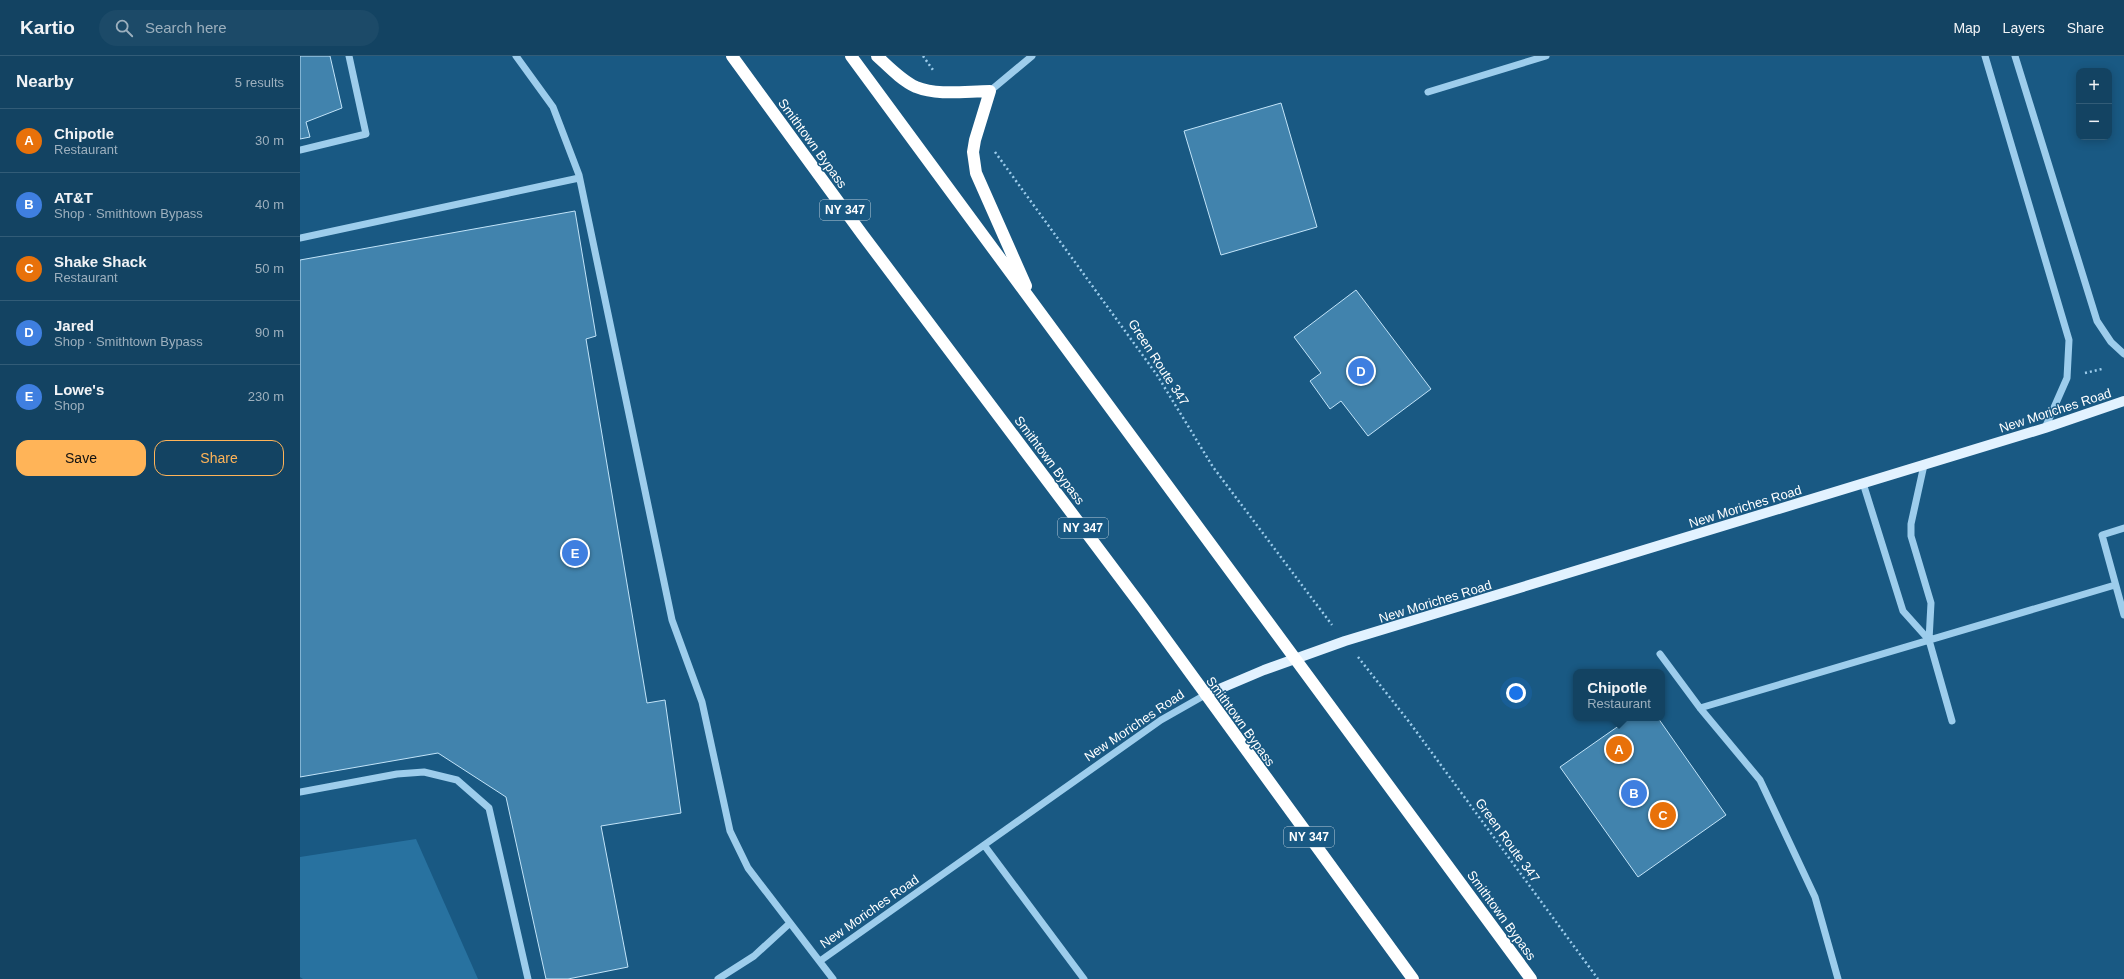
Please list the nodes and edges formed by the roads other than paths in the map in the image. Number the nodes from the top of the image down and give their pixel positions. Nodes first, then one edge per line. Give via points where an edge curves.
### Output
1 (349, 56) edge
2 (516, 56) edge
3 (732, 56) edge
4 (851, 56) edge
5 (877, 56) edge
6 (1032, 56) edge
7 (1546, 56) edge
8 (1985, 56) edge
9 (2015, 56) edge
10 (990, 91) junction
11 (1428, 92) dead end
12 (300, 150) edge
13 (579, 178) junction
14 (300, 238) edge
15 (1036, 309) junction
16 (2124, 354) edge
17 (2124, 401) edge
18 (2045, 428) junction
19 (1924, 465) junction
20 (1863, 483) junction
21 (2124, 528) edge
22 (2115, 586) junction
23 (2124, 616) edge
24 (1928, 640) junction
25 (1660, 654) dead end
26 (1295, 658) junction
27 (1205, 695) junction
28 (1700, 708) junction
29 (1952, 721) dead end
30 (300, 792) edge
31 (984, 845) junction
32 (790, 923) junction
33 (820, 961) junction
34 (528, 979) edge
35 (718, 979) edge
36 (833, 979) edge
37 (1084, 979) edge
38 (1413, 979) edge
39 (1532, 979) edge
40 (1838, 979) edge

1 - 12 lane via 366,134
2 - 13 lane via 553,107
3 - 27 highway, Smithtown Bypass / NY 347
4 - 15 highway, Smithtown Bypass
5 - 10 highway via 905,80 926,90
6 - 10 lane
7 - 11 lane
8 - 18 lane via 2069,340 2067,378
9 - 16 lane via 2097,321 2111,342
10 - 15 highway via 975,140 973,152 976,173
13 - 14 lane
13 - 32 lane via 597,252 672,620 702,702 730,831 748,868
15 - 26 highway, Smithtown Bypass
17 - 18 main road, New Moriches Road
18 - 19 main road, New Moriches Road
19 - 20 main road, New Moriches Road
19 - 24 lane via 1911,524 1911,536 1931,603
20 - 24 lane via 1903,611
20 - 26 main road, New Moriches Road
21 - 22 lane via 2102,535
22 - 23 lane
22 - 24 lane
24 - 28 lane
24 - 29 lane
25 - 28 lane
26 - 27 main road, New Moriches Road
26 - 39 highway, Smithtown Bypass
27 - 31 lane, New Moriches Road via 1161,720
27 - 38 highway, Smithtown Bypass / NY 347
28 - 40 lane via 1760,780 1815,897
30 - 34 lane via 397,774 424,772 457,780 489,808
31 - 33 lane, New Moriches Road
31 - 37 lane
32 - 33 lane
32 - 35 lane via 754,956
33 - 36 lane

